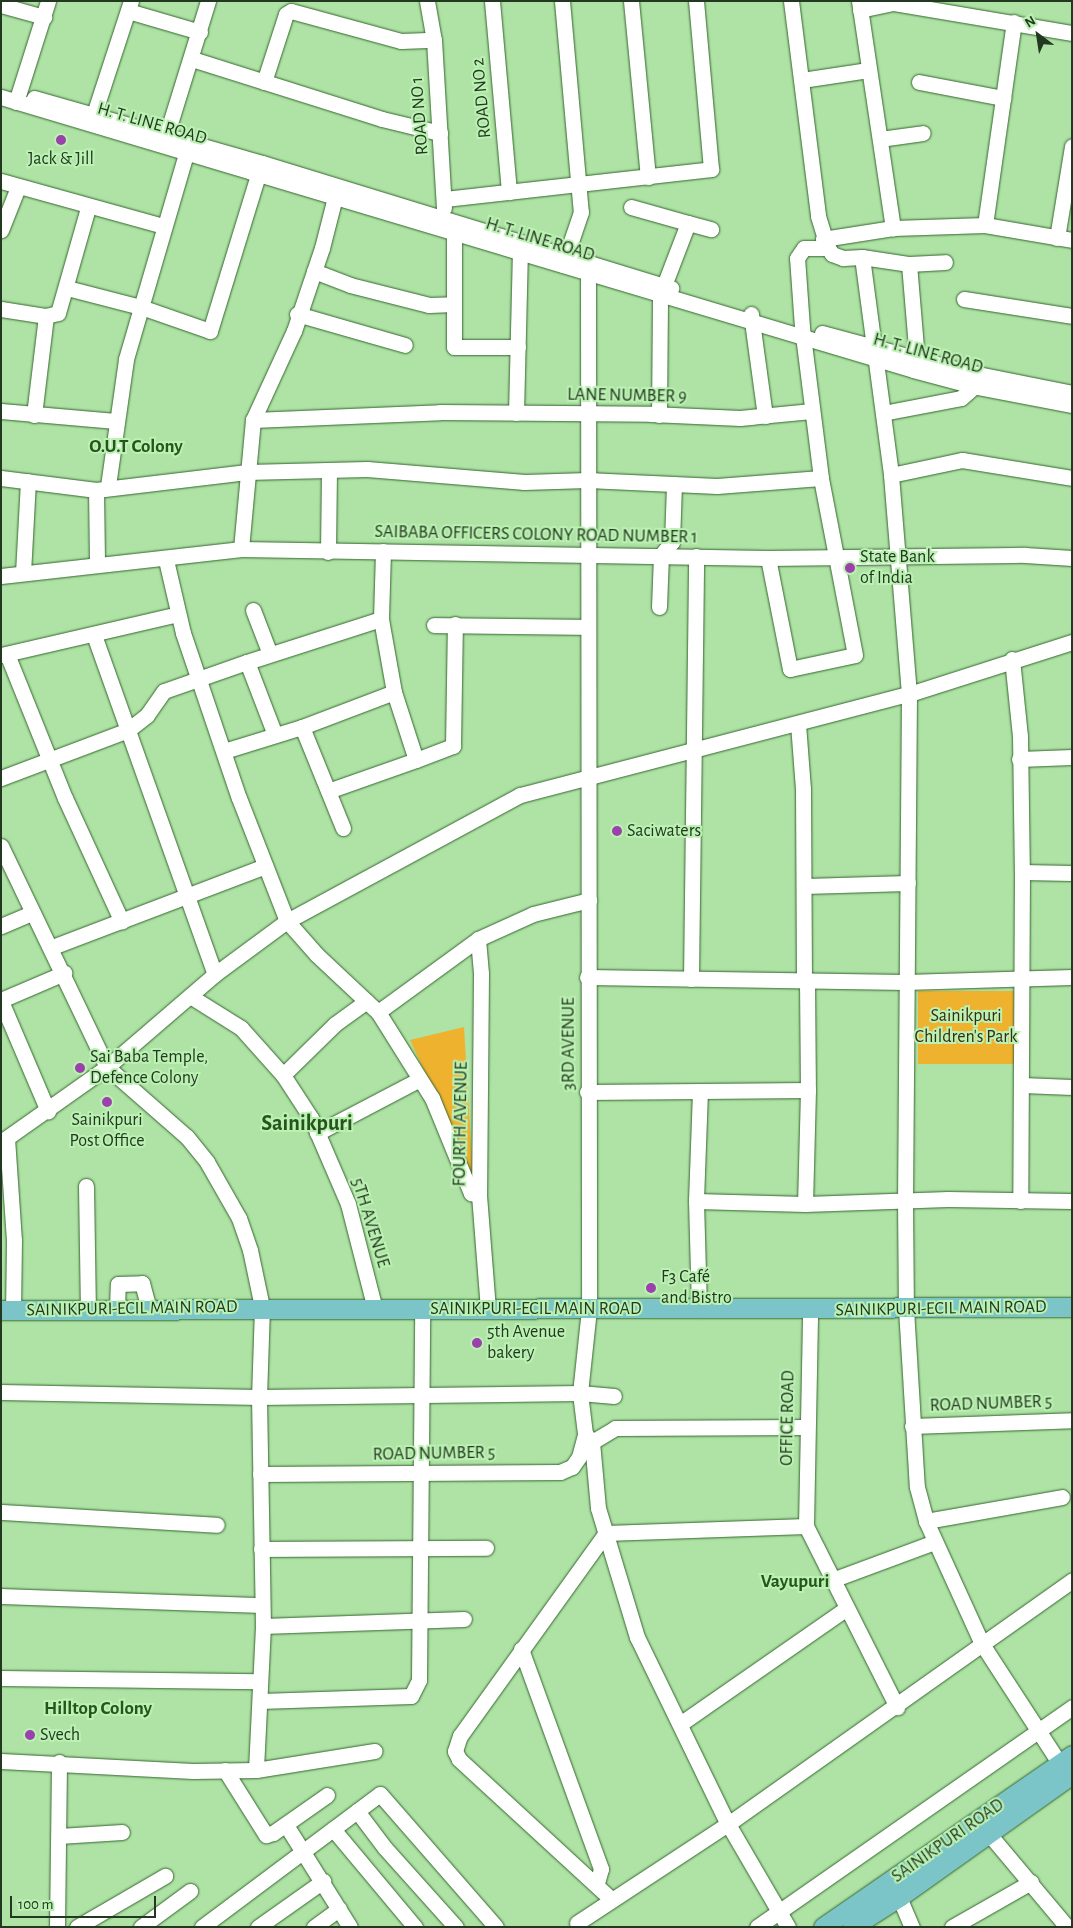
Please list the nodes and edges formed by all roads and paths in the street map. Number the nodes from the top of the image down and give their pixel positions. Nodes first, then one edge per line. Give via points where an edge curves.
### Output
1 (48, 1) edge
2 (208, 1) edge
3 (427, 1) edge
4 (492, 1) edge
5 (562, 1) edge
6 (631, 1) edge
7 (696, 1) edge
8 (791, 1) edge
9 (895, 2) edge
10 (1, 5) edge
11 (860, 5) edge
12 (129, 6) edge
13 (962, 8) edge
14 (44, 17) junction
15 (1014, 22) junction
16 (200, 32) junction
17 (1072, 33) edge
18 (434, 40) junction
19 (192, 59) junction
20 (868, 70) junction
21 (802, 80) junction
22 (264, 82) junction
23 (918, 82) dead end
24 (1, 89) edge
25 (1, 98) edge
26 (18, 98) junction
27 (1003, 98) junction
28 (94, 114) junction
29 (440, 133) junction
30 (923, 133) dead end
31 (880, 139) junction
32 (165, 140) junction
33 (1072, 146) edge
34 (188, 147) junction
35 (260, 169) junction
36 (648, 177) junction
37 (1, 181) edge
38 (579, 184) junction
39 (18, 187) junction
40 (336, 192) junction
41 (509, 192) junction
42 (445, 198) junction
43 (631, 206) dead end
44 (88, 208) junction
45 (688, 223) junction
46 (985, 225) junction
47 (163, 226) junction
48 (446, 226) junction
49 (893, 228) junction
50 (711, 229) dead end
51 (1, 230) edge
52 (1064, 239) edge
53 (826, 243) junction
54 (520, 247) junction
55 (862, 257) junction
56 (564, 261) junction
57 (945, 262) dead end
58 (909, 264) junction
59 (590, 269) junction
60 (314, 271) junction
61 (67, 288) junction
62 (662, 291) junction
63 (964, 299) dead end
64 (454, 304) junction
65 (1, 308) edge
66 (141, 308) junction
67 (297, 314) junction
68 (46, 316) junction
69 (1072, 316) edge
70 (751, 317) junction
71 (802, 333) junction
72 (405, 345) dead end
73 (518, 347) junction
74 (873, 353) junction
75 (917, 359) junction
76 (979, 381) junction
77 (1072, 393) edge
78 (1072, 405) edge
79 (1, 411) edge
80 (812, 411) junction
81 (516, 413) junction
82 (589, 413) junction
83 (883, 413) junction
84 (34, 415) junction
85 (659, 415) junction
86 (765, 416) junction
87 (253, 420) junction
88 (116, 421) junction
89 (330, 470) junction
90 (247, 472) junction
91 (891, 475) junction
92 (1, 478) edge
93 (821, 478) junction
94 (1072, 478) edge
95 (588, 480) junction
96 (28, 481) junction
97 (674, 484) junction
98 (102, 488) junction
99 (241, 549) junction
100 (383, 551) junction
101 (328, 552) junction
102 (588, 554) junction
103 (661, 555) junction
104 (696, 556) junction
105 (898, 557) junction
106 (768, 558) junction
107 (834, 558) junction
108 (1072, 558) edge
109 (166, 560) junction
110 (97, 565) junction
111 (22, 573) junction
112 (1, 576) edge
113 (659, 607) dead end
114 (253, 610) dead end
115 (178, 614) junction
116 (381, 619) junction
117 (455, 624) junction
118 (434, 625) dead end
119 (588, 627) junction
120 (94, 635) junction
121 (1072, 642) edge
122 (270, 654) junction
123 (4, 655) edge
124 (1012, 659) junction
125 (247, 662) junction
126 (199, 678) junction
127 (394, 692) junction
128 (909, 694) junction
129 (798, 724) junction
130 (302, 727) junction
131 (128, 730) junction
132 (275, 735) junction
133 (224, 750) junction
134 (693, 751) junction
135 (1072, 757) edge
136 (1019, 758) junction
137 (416, 760) junction
138 (51, 762) junction
139 (1, 778) edge
140 (587, 778) junction
141 (328, 792) junction
142 (342, 828) dead end
143 (2, 851) edge
144 (266, 866) junction
145 (1022, 872) junction
146 (1072, 873) edge
147 (908, 883) junction
148 (804, 886) junction
149 (187, 894) junction
150 (589, 900) junction
151 (31, 913) junction
152 (287, 921) junction
153 (122, 922) junction
154 (1, 926) edge
155 (478, 939) junction
156 (52, 947) junction
157 (64, 973) junction
158 (215, 974) junction
159 (588, 977) junction
160 (1072, 977) edge
161 (1021, 978) junction
162 (691, 979) junction
163 (805, 981) junction
164 (905, 982) junction
165 (190, 996) junction
166 (1, 1000) edge
167 (367, 1002) junction
168 (378, 1012) junction
169 (107, 1067) junction
170 (283, 1074) junction
171 (420, 1079) junction
172 (1022, 1085) junction
173 (1072, 1086) edge
174 (808, 1090) junction
175 (700, 1091) junction
176 (588, 1092) junction
177 (48, 1111) junction
178 (317, 1133) junction
179 (4, 1140) edge
180 (86, 1186) dead end
181 (479, 1195) junction
182 (696, 1201) junction
183 (905, 1201) junction
184 (1072, 1201) edge
185 (1020, 1202) junction
186 (805, 1204) junction
187 (262, 1307) junction
188 (1072, 1307) edge
189 (117, 1308) junction
190 (149, 1308) junction
191 (376, 1308) junction
192 (88, 1309) junction
193 (422, 1309) junction
194 (589, 1309) junction
195 (906, 1309) junction
196 (7, 1310) edge
197 (488, 1310) junction
198 (698, 1310) junction
199 (810, 1310) junction
200 (1, 1392) edge
201 (580, 1393) junction
202 (420, 1396) junction
203 (614, 1396) dead end
204 (259, 1397) junction
205 (1072, 1420) edge
206 (912, 1426) junction
207 (806, 1427) junction
208 (589, 1438) junction
209 (420, 1472) junction
210 (260, 1474) junction
211 (1062, 1497) dead end
212 (1, 1512) edge
213 (926, 1521) junction
214 (217, 1525) dead end
215 (806, 1526) junction
216 (606, 1533) junction
217 (935, 1542) junction
218 (420, 1548) junction
219 (486, 1548) dead end
220 (261, 1549) junction
221 (832, 1580) junction
222 (1072, 1580) edge
223 (1, 1596) edge
224 (262, 1605) junction
225 (846, 1608) junction
226 (464, 1619) dead end
227 (420, 1622) junction
228 (263, 1626) junction
229 (982, 1644) junction
230 (521, 1649) junction
231 (1, 1678) edge
232 (259, 1681) junction
233 (260, 1702) junction
234 (897, 1707) junction
235 (1072, 1707) edge
236 (680, 1724) junction
237 (1038, 1732) junction
238 (374, 1751) dead end
239 (1, 1761) edge
240 (59, 1762) junction
241 (1069, 1769) edge
242 (225, 1770) junction
243 (256, 1770) junction
244 (327, 1795) dead end
245 (357, 1811) junction
246 (728, 1824) junction
247 (286, 1825) junction
248 (333, 1828) junction
249 (122, 1832) dead end
250 (989, 1834) junction
251 (59, 1836) junction
252 (948, 1852) junction
253 (303, 1854) junction
254 (165, 1876) dead end
255 (323, 1881) junction
256 (1031, 1882) junction
257 (597, 1883) junction
258 (190, 1891) dead end
259 (899, 1898) junction
260 (611, 1899) junction
261 (339, 1909) junction
262 (779, 1914) junction
263 (577, 1923) dead end
264 (1059, 1924) edge
265 (57, 1927) edge
266 (77, 1927) edge
267 (141, 1927) edge
268 (202, 1927) edge
269 (258, 1927) edge
270 (314, 1927) edge
271 (350, 1927) edge
272 (415, 1927) edge
273 (456, 1927) edge
274 (496, 1927) edge
275 (757, 1927) edge
276 (788, 1927) edge
277 (823, 1927) edge
278 (852, 1927) edge
279 (912, 1927) edge
280 (952, 1927) edge

1 - 14 street
2 - 16 street
3 - 18 street, ROAD NO 1
4 - 41 street, ROAD NO 2
5 - 38 street
6 - 36 street
7 - 36 street via 711,169
8 - 21 street
9 - 11 street
9 - 13 street
10 - 14 street
11 - 20 street
12 - 16 street
12 - 28 street
13 - 15 street
14 - 26 street
15 - 17 street
15 - 27 street
16 - 19 street
18 - 22 street via 401,41 288,12
18 - 29 street, ROAD NO 1
19 - 22 street
19 - 32 street
20 - 21 street
20 - 31 street
21 - 53 street via 814,190
22 - 29 street via 382,119
23 - 27 street
24 - 26 street, H. T. LINE ROAD
25 - 26 street, H. T. LINE ROAD
26 - 28 street, H. T. LINE ROAD
26 - 32 street, H. T. LINE ROAD
27 - 46 street
28 - 32 street, H. T. LINE ROAD
29 - 42 street, ROAD NO 1
30 - 31 street
31 - 49 street
32 - 34 street, H. T. LINE ROAD
33 - 52 street
34 - 35 street, H. T. LINE ROAD
34 - 47 street
35 - 40 street, H. T. LINE ROAD
35 - 66 street via 210,331
36 - 38 street
37 - 39 street
38 - 41 street
38 - 56 street via 581,212
39 - 44 street
39 - 51 street
40 - 48 street, H. T. LINE ROAD
40 - 60 street
41 - 42 street
42 - 48 street, ROAD NO 1
43 - 45 street
44 - 47 street
44 - 61 street
45 - 50 street
45 - 62 street
46 - 49 street
46 - 52 street
47 - 66 street
48 - 54 street, H. T. LINE ROAD
48 - 64 street, ROAD NO 1
49 - 53 street
53 - 55 street via 832,254 843,258
53 - 71 street via 804,248 797,258
54 - 56 street, H. T. LINE ROAD
54 - 73 street
55 - 58 street
55 - 74 street
56 - 59 street, H. T. LINE ROAD
57 - 58 street
58 - 75 street
59 - 62 street, H. T. LINE ROAD
59 - 82 street, 3RD AVENUE
60 - 64 street via 350,285 429,305
60 - 67 street
61 - 66 street
61 - 68 street via 58,313
62 - 70 street, H. T. LINE ROAD
62 - 85 street
63 - 69 street
64 - 73 street, ROAD NO 1 via 454,347
65 - 68 street
66 - 88 street via 126,359
67 - 72 street
67 - 87 street via 294,330
68 - 84 street
70 - 71 street, H. T. LINE ROAD
70 - 86 street
71 - 74 street, H. T. LINE ROAD
71 - 80 street
73 - 81 street
74 - 75 street, H. T. LINE ROAD
74 - 76 street, H. T. LINE ROAD
74 - 83 street
75 - 76 street, H. T. LINE ROAD
76 - 77 street, H. T. LINE ROAD
76 - 78 street, H. T. LINE ROAD
76 - 83 street via 961,398
79 - 84 street
80 - 86 street, LANE NUMBER 9
80 - 93 street
81 - 82 street, LANE NUMBER 9
81 - 87 street, LANE NUMBER 9 via 440,412
82 - 85 street, LANE NUMBER 9
82 - 95 street, 3RD AVENUE
83 - 91 street
84 - 88 street
85 - 86 street, LANE NUMBER 9
87 - 90 street
88 - 98 street
89 - 90 street
89 - 95 street via 367,469 524,482
89 - 101 street
90 - 98 street
90 - 99 street
91 - 94 street via 962,460
91 - 105 street
92 - 96 street
93 - 97 street via 717,486
93 - 107 street
95 - 97 street
95 - 102 street, 3RD AVENUE
96 - 98 street
96 - 111 street
97 - 103 street via 672,542
98 - 110 street
99 - 101 street, SAIBABA OFFICERS COLONY ROAD NUMBER 1
99 - 109 street, SAIBABA OFFICERS COLONY ROAD NUMBER 1
100 - 101 street, SAIBABA OFFICERS COLONY ROAD NUMBER 1
100 - 102 street, SAIBABA OFFICERS COLONY ROAD NUMBER 1
100 - 116 street
102 - 103 street, SAIBABA OFFICERS COLONY ROAD NUMBER 1
102 - 119 street, 3RD AVENUE
103 - 104 street, SAIBABA OFFICERS COLONY ROAD NUMBER 1
103 - 113 street
104 - 106 street, SAIBABA OFFICERS COLONY ROAD NUMBER 1
104 - 134 street
105 - 107 street, SAIBABA OFFICERS COLONY ROAD NUMBER 1
105 - 108 street, SAIBABA OFFICERS COLONY ROAD NUMBER 1 via 1025,555
105 - 128 street
106 - 107 street, SAIBABA OFFICERS COLONY ROAD NUMBER 1
106 - 107 street via 790,669 855,655
109 - 110 street, SAIBABA OFFICERS COLONY ROAD NUMBER 1
109 - 115 street
110 - 111 street, SAIBABA OFFICERS COLONY ROAD NUMBER 1
111 - 112 street, SAIBABA OFFICERS COLONY ROAD NUMBER 1
114 - 122 street
115 - 120 street
115 - 126 street
116 - 122 street
116 - 127 street
117 - 118 street
117 - 119 street
117 - 137 street via 453,746
119 - 140 street, 3RD AVENUE
120 - 123 street
120 - 131 street
121 - 124 street
122 - 125 street
123 - 138 street
124 - 128 street
124 - 136 street
125 - 126 street
125 - 132 street
126 - 131 street via 164,690 147,714
126 - 133 street
127 - 130 street
127 - 137 street
128 - 129 street
128 - 147 street
129 - 134 street
129 - 148 street via 803,789
130 - 132 street
130 - 141 street
131 - 138 street
131 - 149 street
132 - 133 street
133 - 144 street
134 - 140 street
134 - 162 street
135 - 136 street
136 - 145 street
137 - 141 street
138 - 139 street
138 - 153 street
140 - 150 street, 3RD AVENUE
140 - 152 street via 520,795
141 - 142 street
143 - 151 street
144 - 149 street
144 - 152 street
145 - 146 street
145 - 161 street
147 - 148 street
147 - 164 street
148 - 163 street
149 - 153 street
149 - 158 street
150 - 155 street via 533,914
150 - 159 street, 3RD AVENUE
151 - 154 street
151 - 156 street
152 - 158 street
152 - 167 street via 317,955
153 - 156 street
155 - 168 street
155 - 181 street, FOURTH AVENUE via 481,974
156 - 157 street
157 - 166 street
157 - 169 street
158 - 165 street
159 - 162 street
159 - 176 street, 3RD AVENUE
160 - 161 street
161 - 164 street
161 - 172 street
162 - 163 street
163 - 164 street
163 - 174 street
164 - 183 street
165 - 169 street
165 - 170 street, 5TH AVENUE via 241,1028
166 - 177 street
167 - 168 street
167 - 170 street via 335,1024
168 - 171 street
169 - 177 street
169 - 187 street via 187,1137 207,1162 239,1218 250,1250
170 - 178 street, 5TH AVENUE
171 - 178 street
171 - 181 street via 432,1098 464,1181 471,1193
172 - 173 street
172 - 185 street
174 - 175 street
174 - 186 street
175 - 176 street
175 - 182 street
176 - 194 street, 3RD AVENUE
177 - 179 street
178 - 191 street, 5TH AVENUE via 348,1204
179 - 196 street via 14,1241
180 - 192 street
181 - 197 street, FOURTH AVENUE
182 - 186 street
182 - 198 street
183 - 185 street
183 - 186 street
183 - 195 street
184 - 185 street
187 - 190 main road, SAINIKPURI-ECIL MAIN ROAD
187 - 191 main road, SAINIKPURI-ECIL MAIN ROAD
187 - 204 street
188 - 195 main road, SAINIKPURI-ECIL MAIN ROAD
189 - 190 main road, SAINIKPURI-ECIL MAIN ROAD
189 - 190 street via 118,1284 142,1283
189 - 192 main road, SAINIKPURI-ECIL MAIN ROAD
191 - 193 main road, SAINIKPURI-ECIL MAIN ROAD
192 - 196 main road, SAINIKPURI-ECIL MAIN ROAD
193 - 197 main road, SAINIKPURI-ECIL MAIN ROAD
193 - 202 street
194 - 197 main road, SAINIKPURI-ECIL MAIN ROAD
194 - 198 main road, SAINIKPURI-ECIL MAIN ROAD
194 - 201 street, 3RD AVENUE
195 - 199 main road, SAINIKPURI-ECIL MAIN ROAD
195 - 206 street
198 - 199 main road, SAINIKPURI-ECIL MAIN ROAD
199 - 207 street, OFFICE ROAD
200 - 204 street
201 - 202 street
201 - 203 street
201 - 208 street, 3RD AVENUE
202 - 204 street
202 - 209 street
204 - 210 street
205 - 206 street, ROAD NUMBER 5
206 - 213 street via 917,1487
207 - 208 street via 615,1428
207 - 215 street, OFFICE ROAD
208 - 209 street, ROAD NUMBER 5 via 572,1467 560,1472
208 - 216 street, 3RD AVENUE via 598,1508
209 - 210 street, ROAD NUMBER 5
209 - 218 street
210 - 220 street
211 - 213 street
212 - 214 street
213 - 217 street
215 - 216 street
215 - 221 street
216 - 230 street
216 - 236 street, 3RD AVENUE via 637,1637
217 - 221 street
217 - 229 street
218 - 219 street
218 - 220 street
218 - 227 street
220 - 224 street
221 - 225 street
222 - 229 street
223 - 224 street
224 - 228 street
225 - 234 street
225 - 236 street
226 - 227 street
227 - 228 street
227 - 233 street via 419,1680 411,1696
228 - 232 street
229 - 234 street
229 - 237 street
230 - 257 street via 601,1869
230 - 257 street via 460,1736 456,1751 458,1759
231 - 232 street
232 - 233 street
233 - 243 street
234 - 246 street
235 - 237 street
236 - 246 street, 3RD AVENUE
237 - 241 street
237 - 262 street
238 - 243 street
239 - 240 street
240 - 242 street
240 - 251 street
241 - 250 main road, SAINIKPURI ROAD
241 - 252 main road, SAINIKPURI ROAD
242 - 243 street
242 - 247 street via 266,1835
244 - 247 street
245 - 248 street
245 - 273 street via 385,1848
245 - 274 street via 380,1794
246 - 260 street
246 - 262 street, 3RD AVENUE
247 - 253 street
248 - 253 street
248 - 272 street
249 - 251 street
250 - 252 main road, SAINIKPURI ROAD
250 - 256 street
251 - 265 street
252 - 259 main road, SAINIKPURI ROAD
252 - 277 main road, SAINIKPURI ROAD
253 - 255 street
253 - 268 street
254 - 266 street
255 - 261 street
255 - 269 street
256 - 264 street
256 - 280 street
257 - 260 street
258 - 267 street
259 - 278 main road, SAINIKPURI ROAD
259 - 279 street
260 - 263 street
261 - 270 street
261 - 271 street
262 - 275 street
262 - 276 street, 3RD AVENUE

